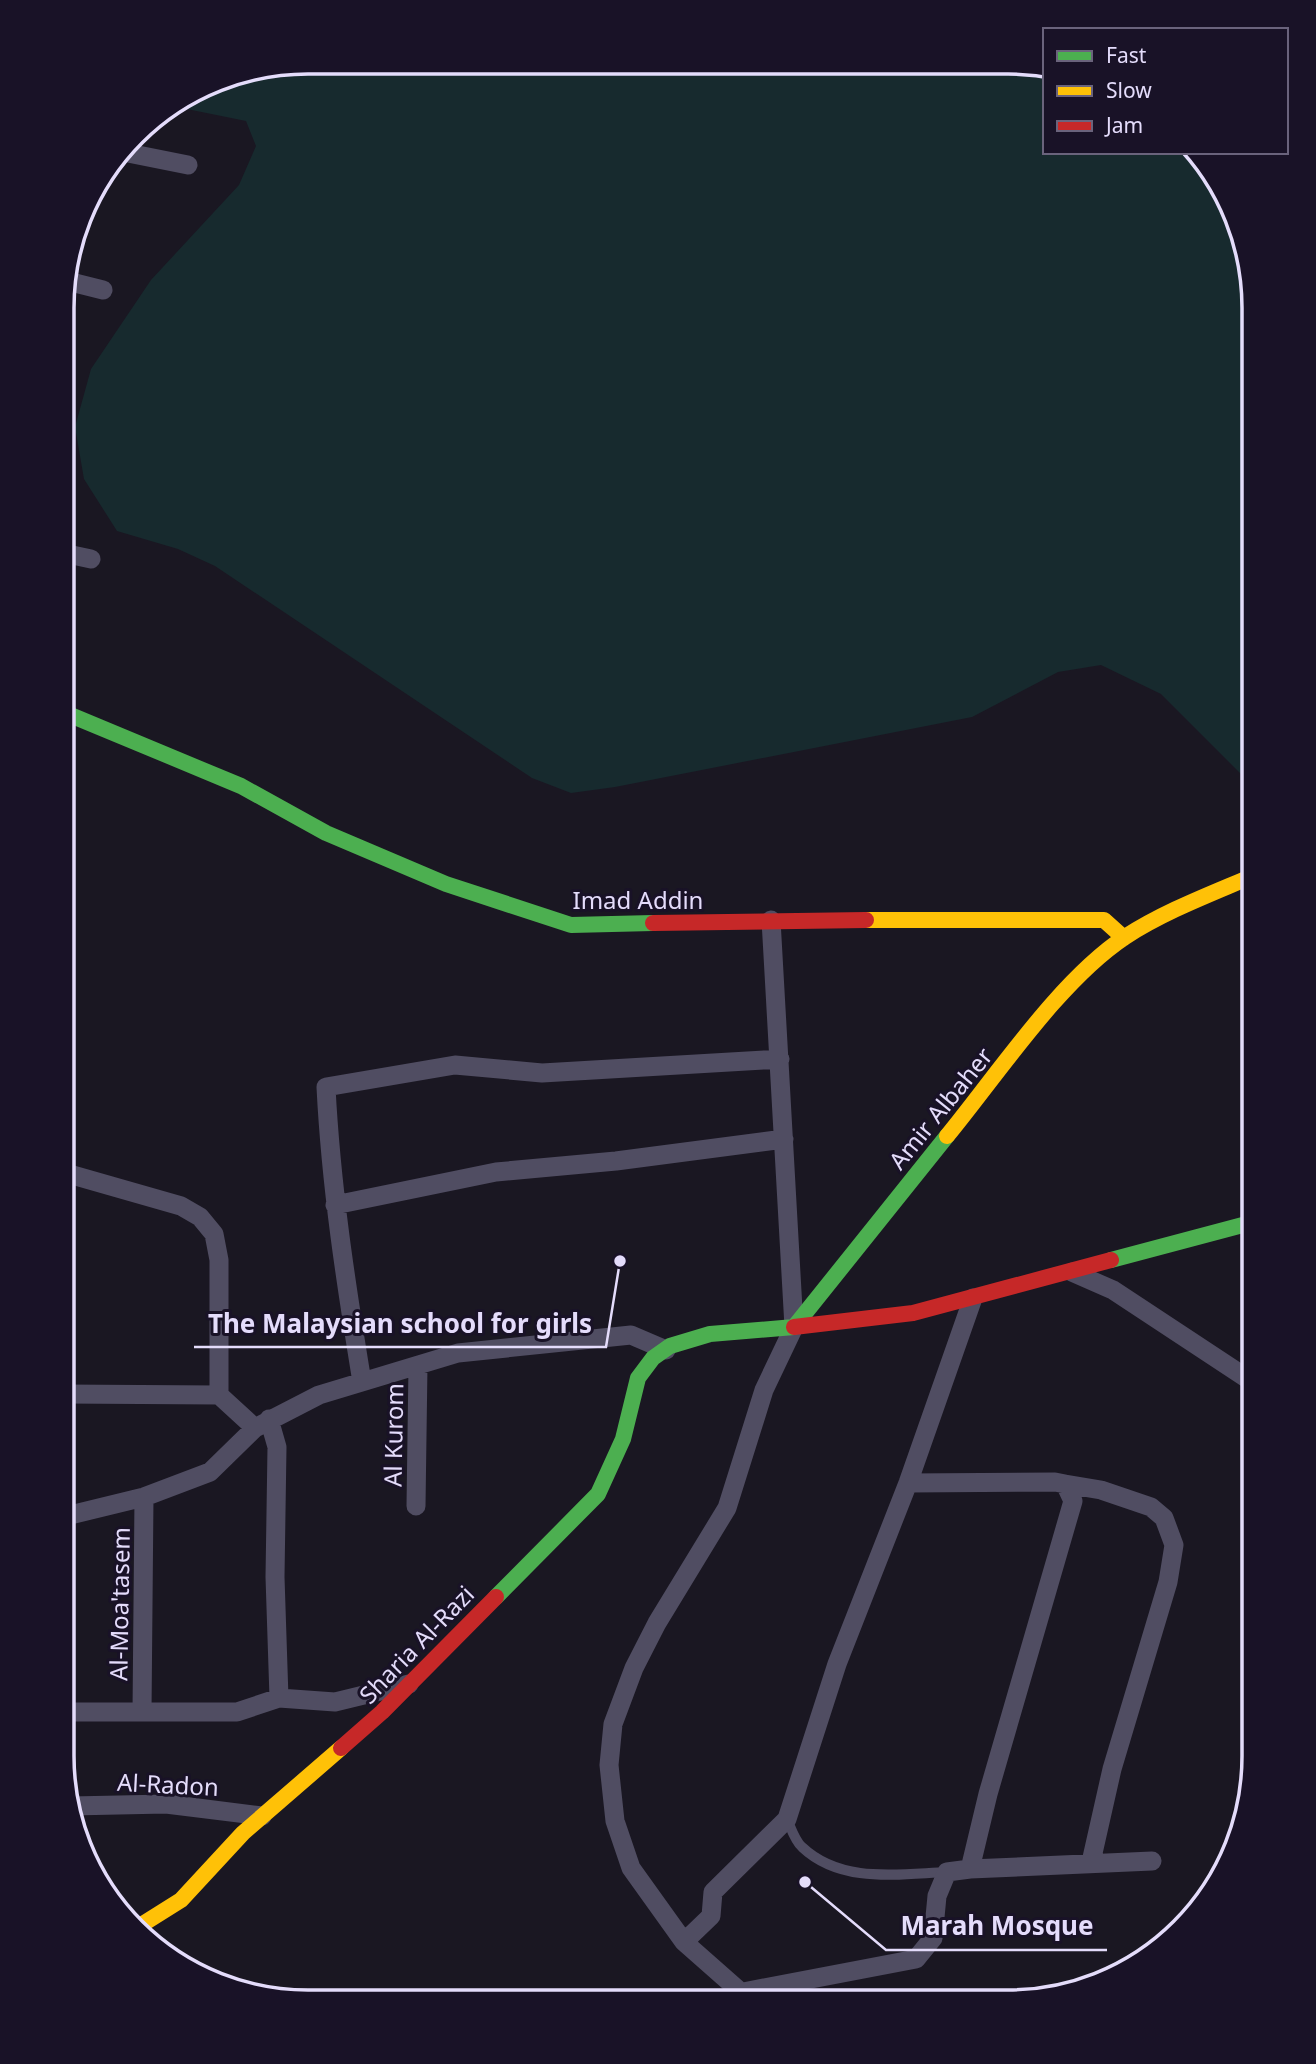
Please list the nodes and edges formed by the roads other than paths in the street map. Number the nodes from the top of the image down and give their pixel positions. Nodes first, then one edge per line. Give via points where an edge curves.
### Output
1 (131, 154) edge
2 (188, 165) dead end
3 (76, 283) edge
4 (103, 290) dead end
5 (74, 555) edge
6 (91, 559) dead end
7 (74, 717) edge
8 (1242, 881) edge
9 (771, 920) junction
10 (1124, 938) junction
11 (780, 1059) junction
12 (784, 1139) junction
13 (74, 1175) edge
14 (335, 1205) junction
15 (1242, 1225) edge
16 (1072, 1272) junction
17 (973, 1298) junction
18 (794, 1328) junction
19 (666, 1350) junction
20 (418, 1365) junction
21 (1242, 1375) edge
22 (362, 1382) junction
23 (74, 1394) edge
24 (219, 1395) junction
25 (262, 1423) junction
26 (908, 1483) junction
27 (1065, 1484) junction
28 (144, 1497) junction
29 (416, 1506) dead end
30 (74, 1514) edge
31 (411, 1684) junction
32 (279, 1698) junction
33 (142, 1712) junction
34 (74, 1713) edge
35 (79, 1806) edge
36 (262, 1816) junction
37 (787, 1819) junction
38 (1152, 1861) dead end
39 (1091, 1862) junction
40 (970, 1869) junction
41 (947, 1872) junction
42 (144, 1923) edge
43 (684, 1942) junction
44 (739, 1990) edge
45 (778, 1990) edge

1 - 2 street
3 - 4 street
5 - 6 street
7 - 9 street, Imad Addin via 241,786 362,849 446,884 571,925
8 - 10 street, Amir Albaher via 1175,909
9 - 10 street, Imad Addin via 1104,920
9 - 11 street
10 - 18 street, Amir Albaher via 1078,975
11 - 12 street
11 - 14 street via 542,1073 455,1065 326,1087
12 - 14 street via 496,1172
12 - 18 street
13 - 24 street via 181,1206 200,1217 214,1234 219,1260
14 - 22 street
15 - 16 street
16 - 17 street
16 - 21 street via 1113,1290
17 - 18 street via 913,1313
17 - 26 street
18 - 19 street via 712,1333
18 - 43 street via 764,1390 727,1508 657,1623 613,1724 609,1765 615,1821 631,1868
19 - 20 street via 629,1335 458,1353
19 - 31 street, Sharia Al-Razi via 640,1374 619,1450 598,1494
20 - 22 street
20 - 29 street, Al Kurom
22 - 25 street via 319,1395
23 - 24 street
24 - 25 street
25 - 28 street via 210,1472
25 - 32 street via 277,1446
26 - 27 street
26 - 37 street via 837,1664
27 - 39 street via 1101,1490 1151,1507 1164,1518 1174,1545 1168,1582 1112,1769
27 - 40 street via 1072,1494 1072,1506
28 - 30 street
28 - 33 street, Al-Moa'tasem
31 - 32 street via 335,1702
31 - 36 street, Sharia Al-Razi
32 - 33 street via 237,1712
33 - 34 street
35 - 36 street, Al-Radon via 166,1804
36 - 42 street, Sharia Al-Razi via 181,1900
37 - 41 lane via 800,1846 828,1866 869,1875
37 - 43 street via 713,1892 710,1916
38 - 39 street
39 - 40 street
40 - 41 street
41 - 45 street via 937,1896 933,1938 916,1959
43 - 44 street

